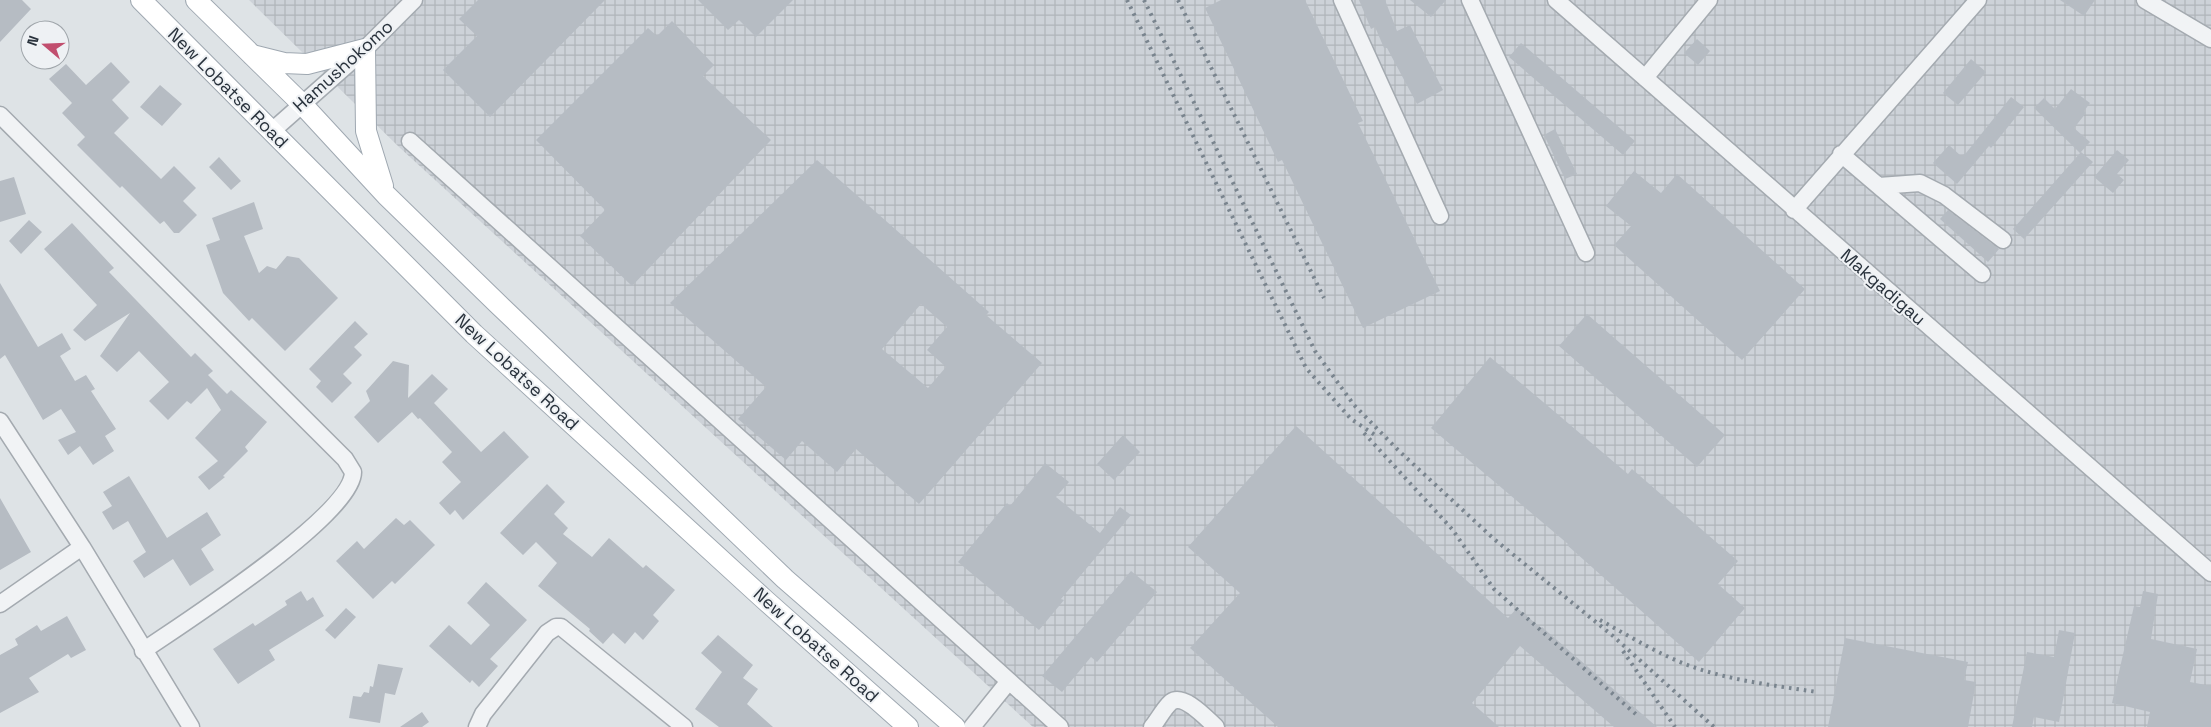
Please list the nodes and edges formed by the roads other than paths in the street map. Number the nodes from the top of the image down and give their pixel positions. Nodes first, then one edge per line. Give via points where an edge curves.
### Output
1 (141, 0) edge
2 (196, 0) edge
3 (414, 0) edge
4 (1342, 0) edge
5 (1470, 0) edge
6 (1556, 0) edge
7 (1708, 0) edge
8 (1978, 0) edge
9 (2145, 0) edge
10 (2211, 39) edge
11 (365, 49) junction
12 (252, 55) junction
13 (1645, 78) junction
14 (302, 104) junction
15 (0, 115) edge
16 (272, 132) junction
17 (410, 141) dead end
18 (1841, 154) junction
19 (1880, 186) junction
20 (386, 195) junction
21 (1794, 210) junction
22 (1440, 216) dead end
23 (2004, 240) dead end
24 (1586, 253) dead end
25 (1982, 274) dead end
26 (0, 421) edge
27 (82, 548) junction
28 (2211, 573) edge
29 (0, 604) edge
30 (143, 651) junction
31 (1010, 681) junction
32 (673, 724) edge
33 (477, 726) edge
34 (191, 727) edge
35 (908, 727) edge
36 (955, 727) edge
37 (972, 727) edge
38 (1060, 727) edge
39 (1152, 727) edge
40 (1216, 727) edge

1 - 16 main road, New Lobatse Road
2 - 12 main road
3 - 11 street, Hamushokomo
4 - 22 street
5 - 24 street
6 - 13 street, Makgadigau
7 - 13 street
8 - 18 street
9 - 10 street
11 - 12 main road via 307,64 284,63
11 - 14 street, Hamushokomo
11 - 20 main road via 366,131
12 - 14 main road
13 - 21 street, Makgadigau
14 - 16 street, Hamushokomo
14 - 20 main road
15 - 30 street via 344,459 353,472 352,484 317,523 263,567
16 - 35 main road, New Lobatse Road via 474,334
17 - 31 street
18 - 19 street
18 - 21 street
19 - 23 street via 1920,183 1944,195
19 - 25 street
20 - 36 main road via 785,579
21 - 28 street, Makgadigau
26 - 27 street
27 - 29 street
27 - 30 street
30 - 34 street
31 - 37 street
31 - 38 street
32 - 33 street via 561,627 556,627 547,633
39 - 40 street via 1172,702 1179,699

